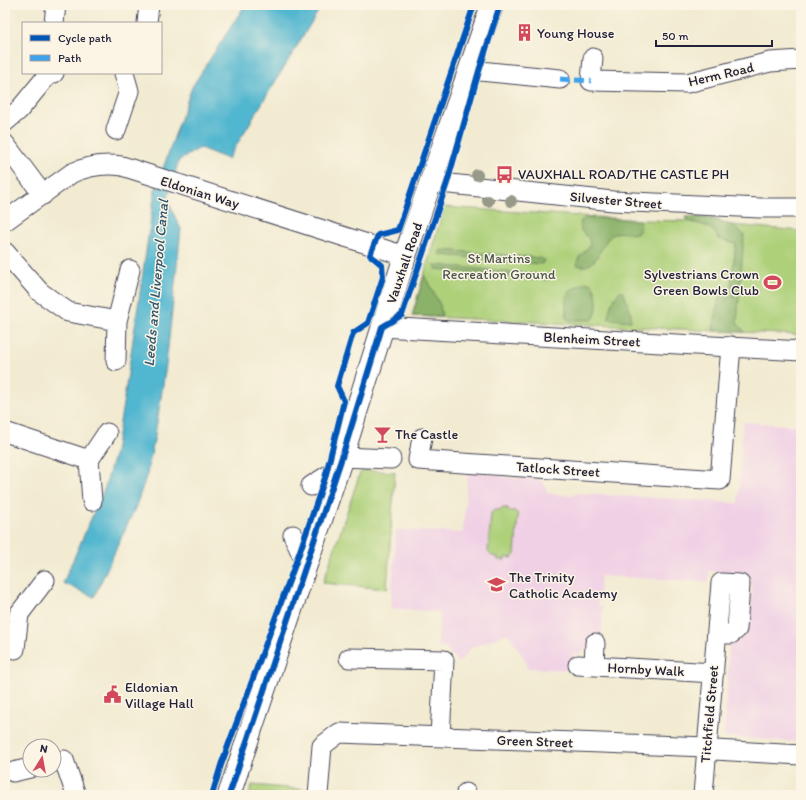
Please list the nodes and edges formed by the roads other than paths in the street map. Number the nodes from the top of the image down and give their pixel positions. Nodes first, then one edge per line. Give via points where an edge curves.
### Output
1 (56, 5) edge
2 (149, 5) edge
3 (492, 5) edge
4 (54, 22) edge
5 (147, 22) edge
6 (593, 58) dead end
7 (801, 60) edge
8 (470, 70) junction
9 (52, 74) edge
10 (124, 74) edge
11 (560, 79) dead end
12 (5, 122) edge
13 (116, 130) dead end
14 (5, 144) edge
15 (431, 182) junction
16 (42, 195) junction
17 (801, 208) edge
18 (5, 221) edge
19 (5, 252) edge
20 (405, 256) junction
21 (130, 270) dead end
22 (117, 320) junction
23 (382, 327) junction
24 (731, 346) junction
25 (801, 351) edge
26 (116, 362) dead end
27 (5, 432) edge
28 (107, 433) dead end
29 (422, 438) dead end
30 (391, 458) dead end
31 (89, 460) junction
32 (340, 463) junction
33 (311, 486) dead end
34 (92, 501) dead end
35 (293, 535) dead end
36 (306, 564) junction
37 (45, 580) dead end
38 (12, 610) edge
39 (717, 634) dead end
40 (595, 643) dead end
41 (15, 649) dead end
42 (349, 658) dead end
43 (714, 673) junction
44 (440, 737) junction
45 (706, 747) junction
46 (801, 755) edge
47 (62, 767) edge
48 (76, 795) edge
49 (229, 795) edge
50 (318, 795) edge
51 (703, 795) edge

1 - 4 street
2 - 5 street
3 - 8 main road, Vauxhall Road
6 - 7 street, Herm Road via 591,81 687,83 770,62
8 - 11 street
8 - 15 main road, Vauxhall Road
9 - 12 street
10 - 13 street via 129,91
14 - 16 street
15 - 17 street, Silvester Street via 613,201
15 - 20 main road, Vauxhall Road
16 - 18 street, Eldonian Way
16 - 20 street, Eldonian Way via 82,168 109,164 122,166
19 - 22 street via 40,292 68,312
20 - 23 main road, Vauxhall Road
21 - 22 street
22 - 26 street
23 - 24 street, Blenheim Street
23 - 32 main road, Vauxhall Road
24 - 25 street, Blenheim Street
24 - 29 street, Tatlock Street via 720,480 418,460
27 - 31 street
28 - 31 street
30 - 32 street
31 - 34 street
32 - 33 street
32 - 36 main road, Vauxhall Road
35 - 36 street
36 - 49 main road, Vauxhall Road
37 - 38 street
38 - 41 street
39 - 43 street, Titchfield Street
40 - 43 street, Hornby Walk via 586,665
42 - 44 street via 444,660
43 - 45 street, Titchfield Street
44 - 45 street, Green Street
44 - 50 street, Green Street via 339,733 322,746
45 - 46 street, Green Street via 715,750
45 - 51 street, Titchfield Street
47 - 48 street

